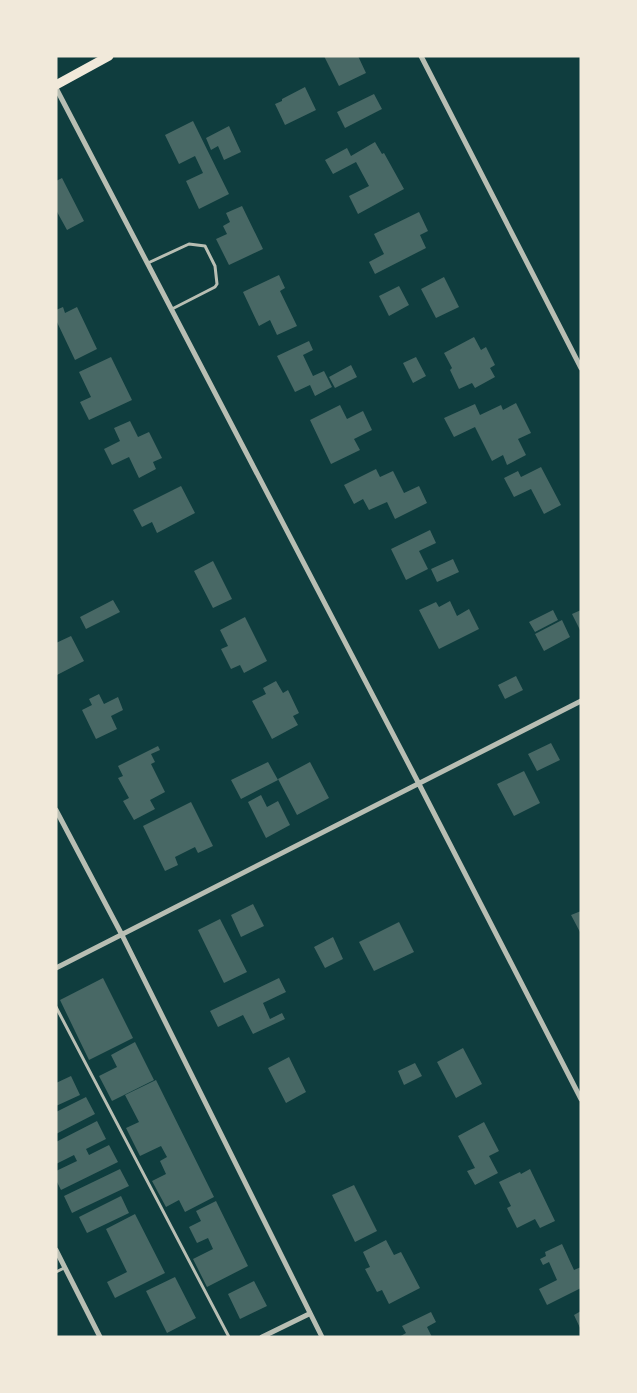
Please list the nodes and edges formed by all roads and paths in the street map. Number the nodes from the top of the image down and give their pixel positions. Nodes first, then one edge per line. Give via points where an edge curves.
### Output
1 (109, 56) edge
2 (420, 56) edge
3 (56, 86) edge
4 (148, 263) junction
5 (172, 309) junction
6 (581, 368) edge
7 (581, 702) edge
8 (419, 784) junction
9 (56, 810) edge
10 (122, 935) junction
11 (56, 968) edge
12 (56, 1007) edge
13 (581, 1099) edge
14 (56, 1250) edge
15 (65, 1267) junction
16 (56, 1272) edge
17 (309, 1314) junction
18 (100, 1337) edge
19 (229, 1337) edge
20 (262, 1337) edge
21 (322, 1337) edge

1 - 3 main road
2 - 6 street
3 - 4 street
4 - 5 street
4 - 5 lane via 189,244 205,246 215,266 217,284
5 - 8 street
7 - 8 street
8 - 10 street
8 - 13 street
9 - 10 street
10 - 11 street
10 - 17 street
12 - 19 lane
14 - 15 street
15 - 16 lane
15 - 18 street
17 - 20 street
17 - 21 street

